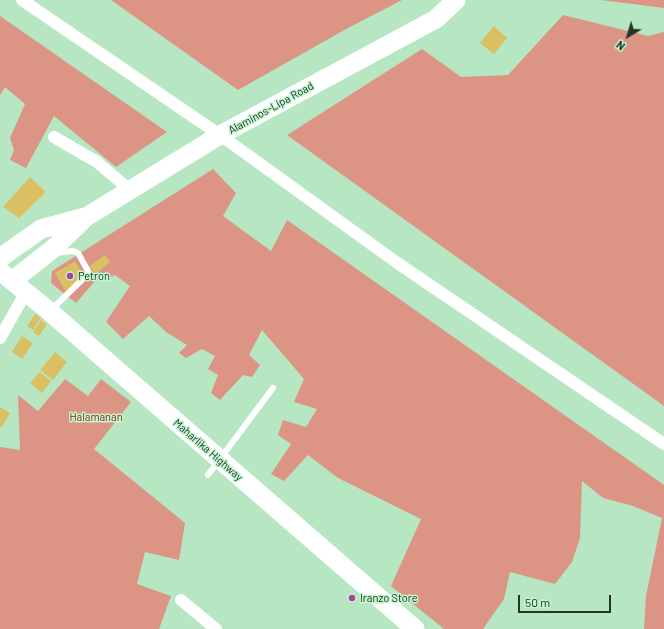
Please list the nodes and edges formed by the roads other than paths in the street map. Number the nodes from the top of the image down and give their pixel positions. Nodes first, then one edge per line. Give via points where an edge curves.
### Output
1 (22, 0) edge
2 (456, 0) edge
3 (220, 136) junction
4 (54, 137) dead end
5 (130, 190) junction
6 (86, 217) junction
7 (48, 253) junction
8 (0, 258) edge
9 (13, 281) edge
10 (49, 311) junction
11 (0, 338) edge
12 (273, 388) dead end
13 (664, 444) edge
14 (219, 460) junction
15 (208, 475) dead end
16 (181, 600) dead end
17 (215, 629) edge
18 (415, 629) edge

1 - 3 street
2 - 3 main road, Alaminos-Lipa Road via 436,19
3 - 5 main road, Alaminos-Lipa Road
3 - 13 street via 396,262
4 - 5 street via 97,162
5 - 6 main road, Alaminos-Lipa Road
6 - 7 main road, Alaminos-Lipa Road
6 - 8 main road, Alaminos-Lipa Road via 41,229
7 - 9 main road, Alaminos-Lipa Road
7 - 10 lane via 78,253 88,271 88,274
9 - 10 main road, Maharlika Highway
9 - 11 street
10 - 14 main road, Maharlika Highway
12 - 14 lane
14 - 15 lane
14 - 18 main road, Maharlika Highway
16 - 17 street

